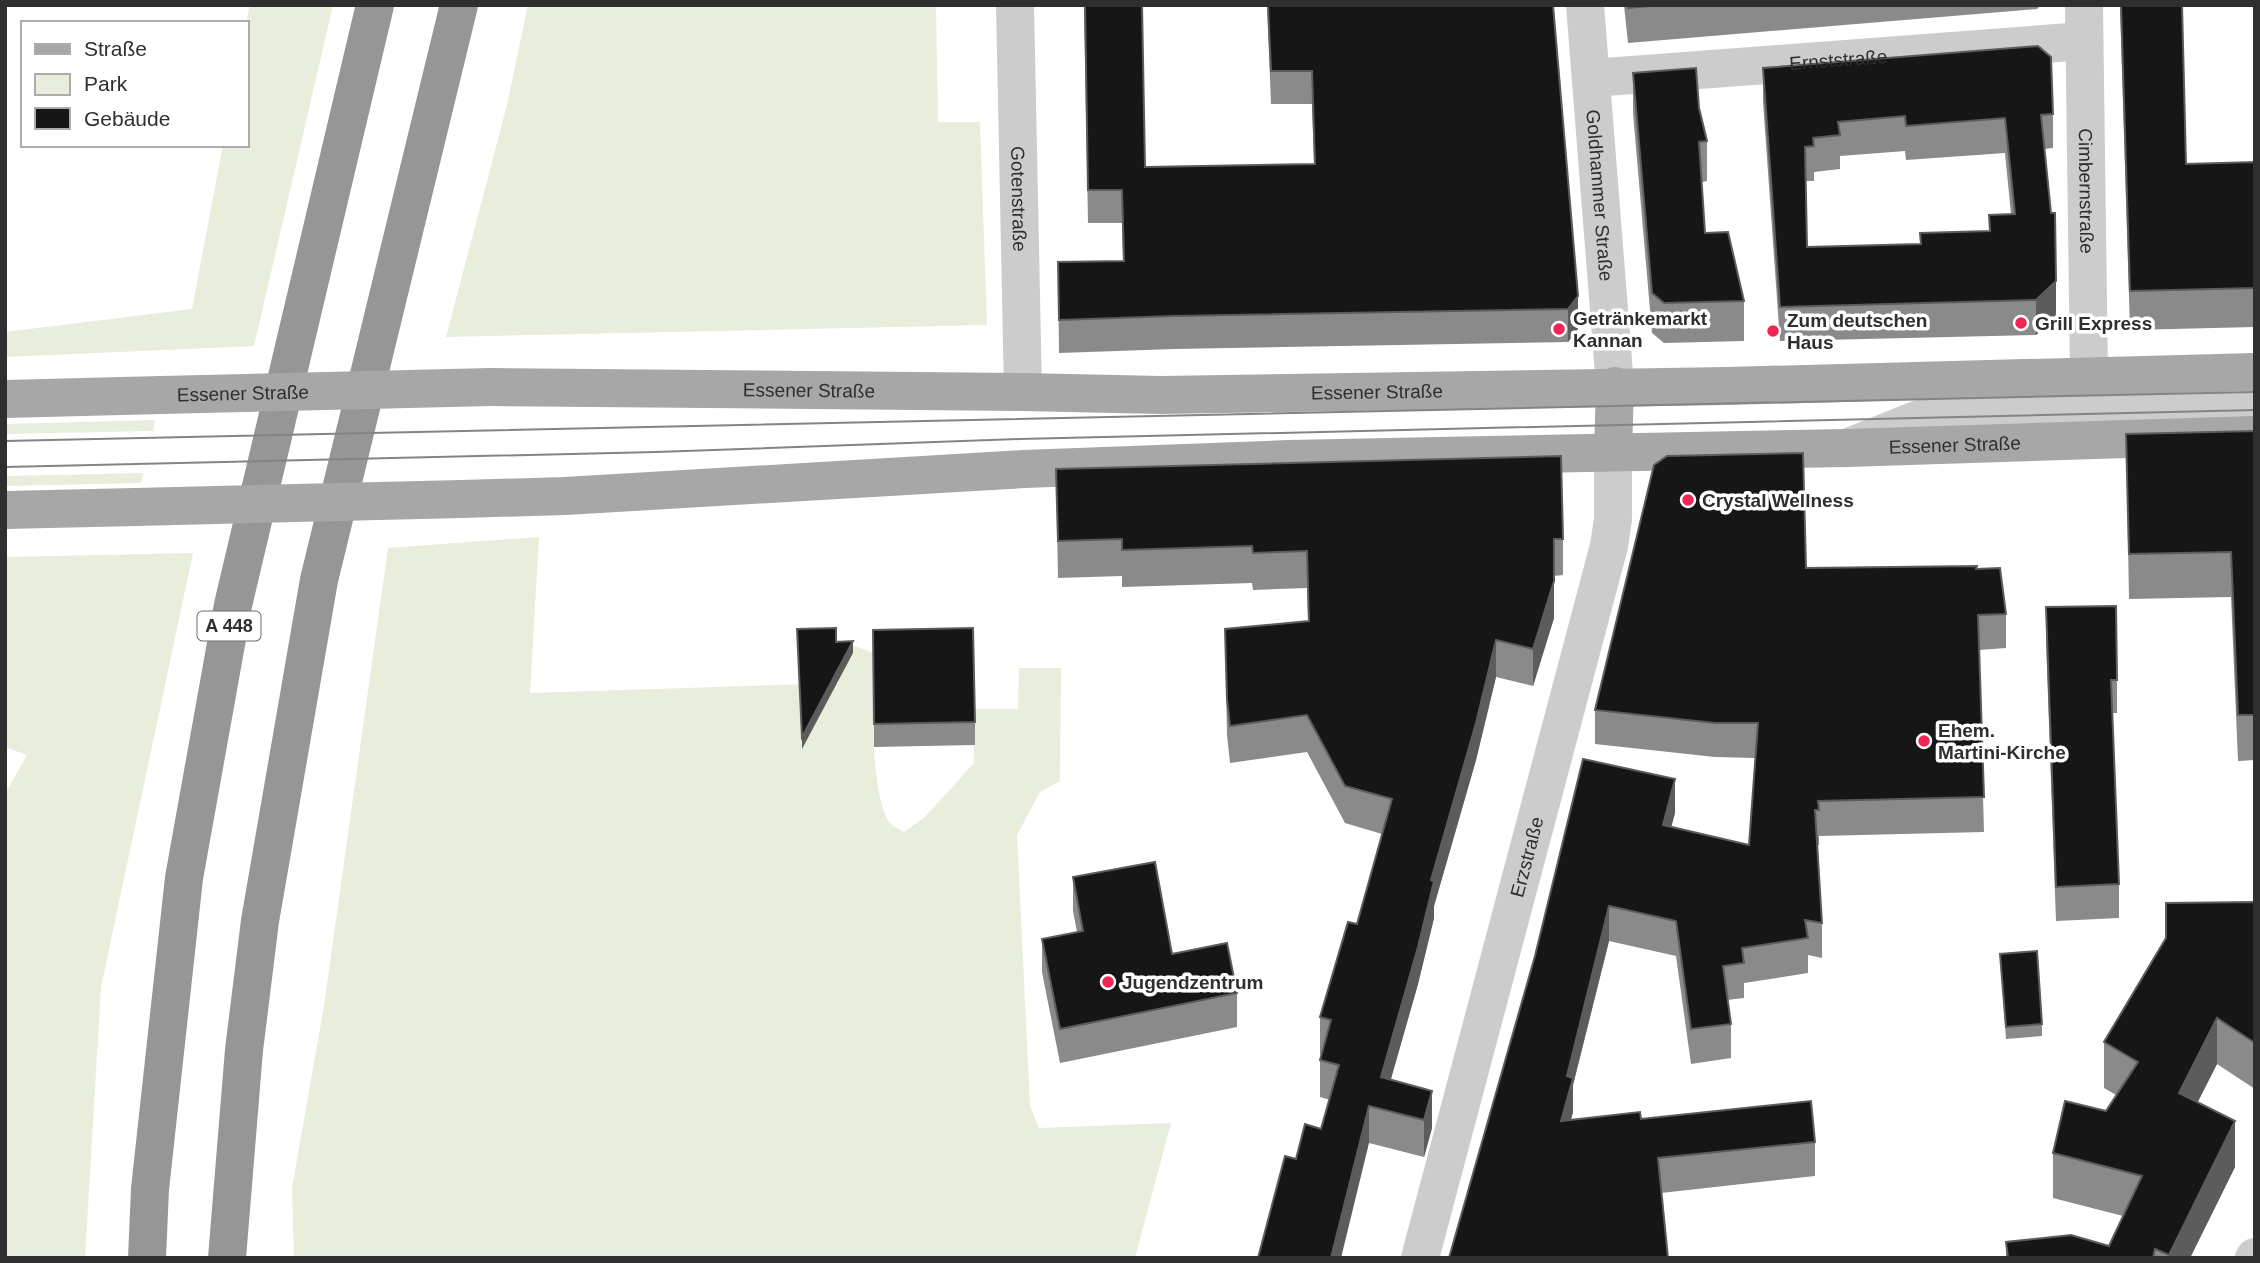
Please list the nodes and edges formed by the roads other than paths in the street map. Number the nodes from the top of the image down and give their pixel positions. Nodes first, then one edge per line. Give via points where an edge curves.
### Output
1 (375, 5) edge
2 (459, 5) edge
3 (1015, 5) edge
4 (1586, 5) edge
5 (2084, 23) edge
6 (1592, 78) junction
7 (2255, 372) edge
8 (2182, 374) junction
9 (2089, 376) junction
10 (1615, 386) junction
11 (1023, 391) junction
12 (2255, 392) edge
13 (5, 399) edge
14 (2255, 411) edge
15 (2255, 435) edge
16 (1847, 447) junction
17 (1613, 452) junction
18 (5, 510) edge
19 (147, 1258) edge
20 (227, 1258) edge
21 (1420, 1258) edge

1 - 19 highway, A 448 via 233,605 184,878 150,1189
2 - 20 highway via 320,580 260,921
3 - 11 street, Gotenstraße
4 - 6 street, Goldhammer Straße
5 - 6 street, Ernststraße
5 - 9 street, Cimbernstraße
6 - 10 street, Goldhammer Straße
7 - 8 main road, Essener Straße
8 - 9 main road, Essener Straße
8 - 12 street via 2236,392
9 - 10 main road, Essener Straße
10 - 11 main road, Essener Straße via 1161,395
10 - 17 main road
11 - 13 main road, Essener Straße, bridge via 491,387
14 - 16 street via 1919,419
15 - 16 main road, Essener Straße
16 - 17 main road, Essener Straße
17 - 18 main road, Essener Straße, bridge via 1024,469 579,495
17 - 21 street, Erzstraße via 1609,546

